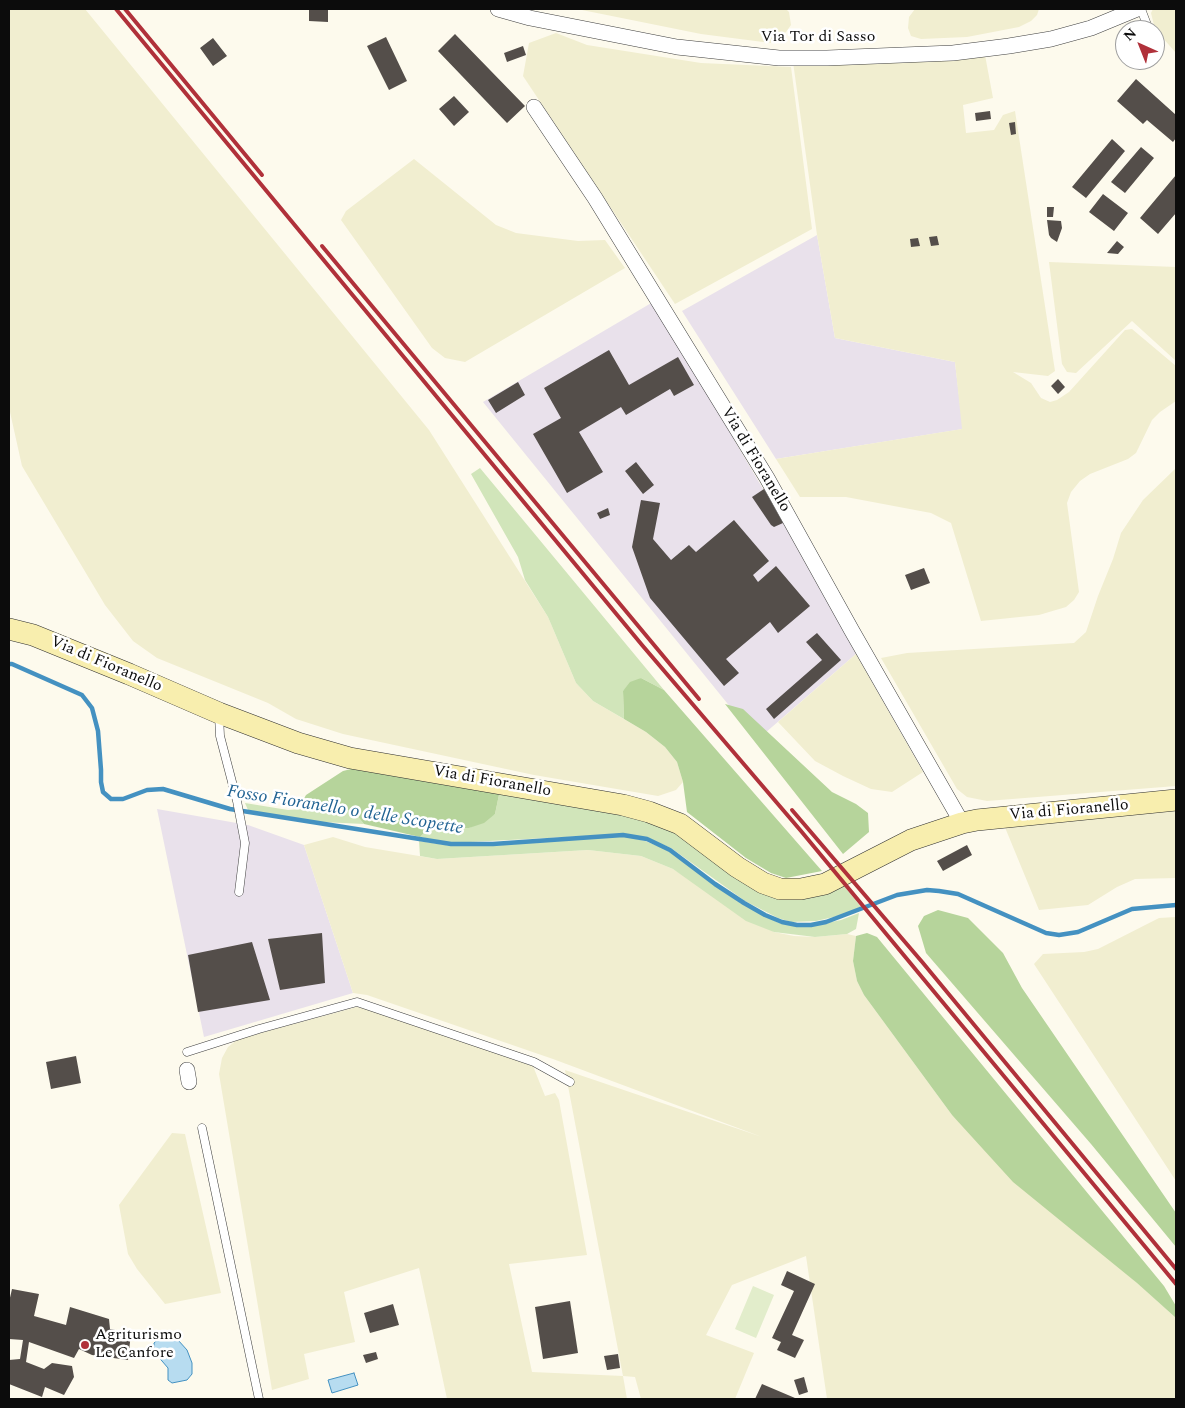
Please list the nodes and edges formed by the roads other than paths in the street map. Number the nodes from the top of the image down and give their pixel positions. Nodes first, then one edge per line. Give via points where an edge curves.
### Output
1 (498, 9) edge
2 (1137, 9) edge
3 (534, 106) dead end
4 (9, 629) edge
5 (219, 713) junction
6 (1176, 800) edge
7 (962, 822) junction
8 (239, 892) dead end
9 (187, 1052) dead end
10 (570, 1082) dead end
11 (202, 1128) dead end
12 (259, 1399) edge

1 - 2 street, Via Tor di Sasso via 677,47 779,58 827,58 953,53 1009,46 1091,28
3 - 7 street, Via di Fioranello via 595,198 767,478
4 - 5 street, Via di Fioranello via 32,635
5 - 7 street, Via di Fioranello via 298,743 350,758 649,812 680,824 738,867 763,883 780,889 825,884 911,840
5 - 8 lane via 220,736 245,842
6 - 7 street, Via di Fioranello
9 - 10 lane via 357,1002 534,1062
11 - 12 lane

